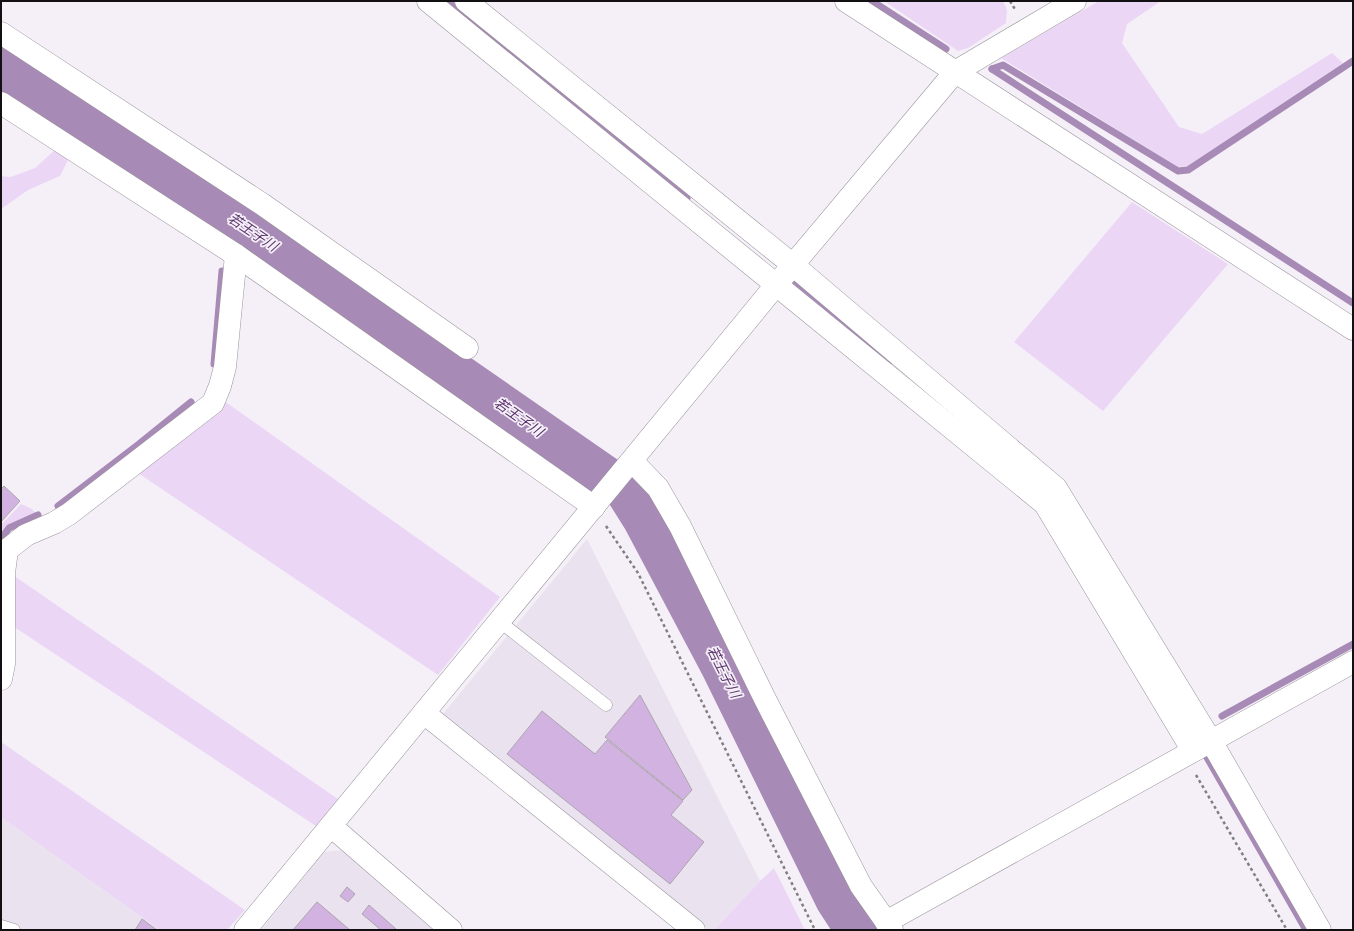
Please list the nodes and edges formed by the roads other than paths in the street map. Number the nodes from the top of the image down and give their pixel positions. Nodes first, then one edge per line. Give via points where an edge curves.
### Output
1 (428, 1) edge
2 (466, 1) edge
3 (846, 1) edge
4 (1075, 1) edge
5 (1, 33) edge
6 (955, 72) junction
7 (1, 103) edge
8 (236, 256) junction
9 (793, 265) junction
10 (776, 285) junction
11 (1353, 329) edge
12 (467, 348) dead end
13 (629, 464) junction
14 (596, 504) junction
15 (499, 621) junction
16 (1353, 662) edge
17 (1, 679) edge
18 (606, 705) dead end
19 (424, 713) junction
20 (1196, 749) junction
21 (331, 826) junction
22 (1, 926) edge
23 (889, 926) edge
24 (14, 930) edge
25 (245, 930) edge
26 (451, 930) edge
27 (694, 930) edge
28 (1320, 930) edge

1 - 10 street
2 - 9 street
3 - 6 street
4 - 6 street
5 - 12 street via 262,204
6 - 9 street
6 - 11 street
7 - 8 street
8 - 14 street
8 - 17 street via 225,368 213,403 69,514 26,535 7,550 4,573 4,664
9 - 10 street
9 - 20 street via 1056,488
10 - 13 street
10 - 20 street via 1045,504
13 - 14 street
13 - 23 street via 658,488 680,526 860,886
14 - 15 street
15 - 18 lane
15 - 19 street
16 - 20 street
19 - 21 street
19 - 27 street
20 - 23 street
20 - 28 street
21 - 25 street
21 - 26 street
22 - 24 lane

